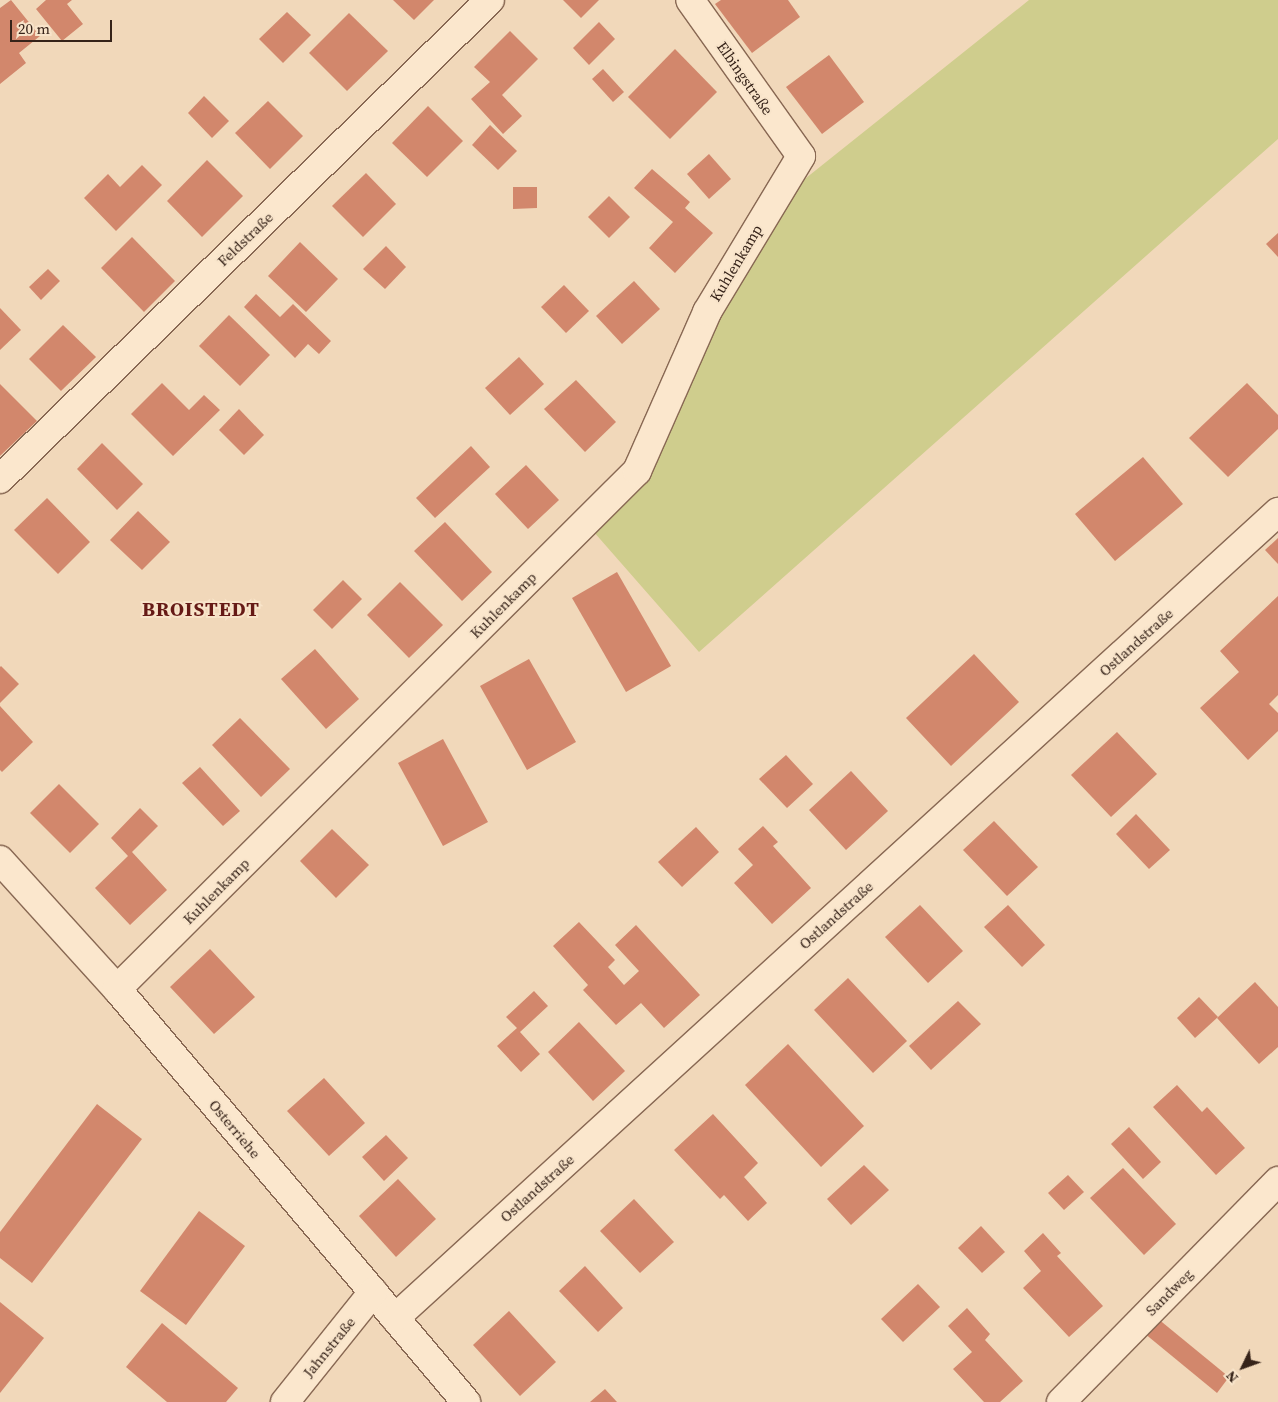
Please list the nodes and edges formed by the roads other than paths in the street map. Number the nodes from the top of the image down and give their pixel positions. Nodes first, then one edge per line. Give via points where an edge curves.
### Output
1 (490, 0) edge
2 (690, 0) edge
3 (801, 156) joint
4 (0, 479) edge
5 (1278, 512) edge
6 (0, 860) edge
7 (117, 989) junction
8 (1278, 1182) edge
9 (373, 1292) junction
10 (394, 1318) junction
11 (285, 1402) edge
12 (466, 1402) edge
13 (1061, 1402) edge

1 - 4 street, Feldstraße
2 - 3 street, Elbingstraße
3 - 7 street, Kuhlenkamp via 707,312 637,471
5 - 10 street, Ostlandstraße
6 - 7 street, Osterriehe
7 - 9 street, Osterriehe
8 - 13 street, Sandweg
9 - 10 street, Osterriehe
9 - 11 street, Jahnstraße
10 - 12 street, Osterriehe

